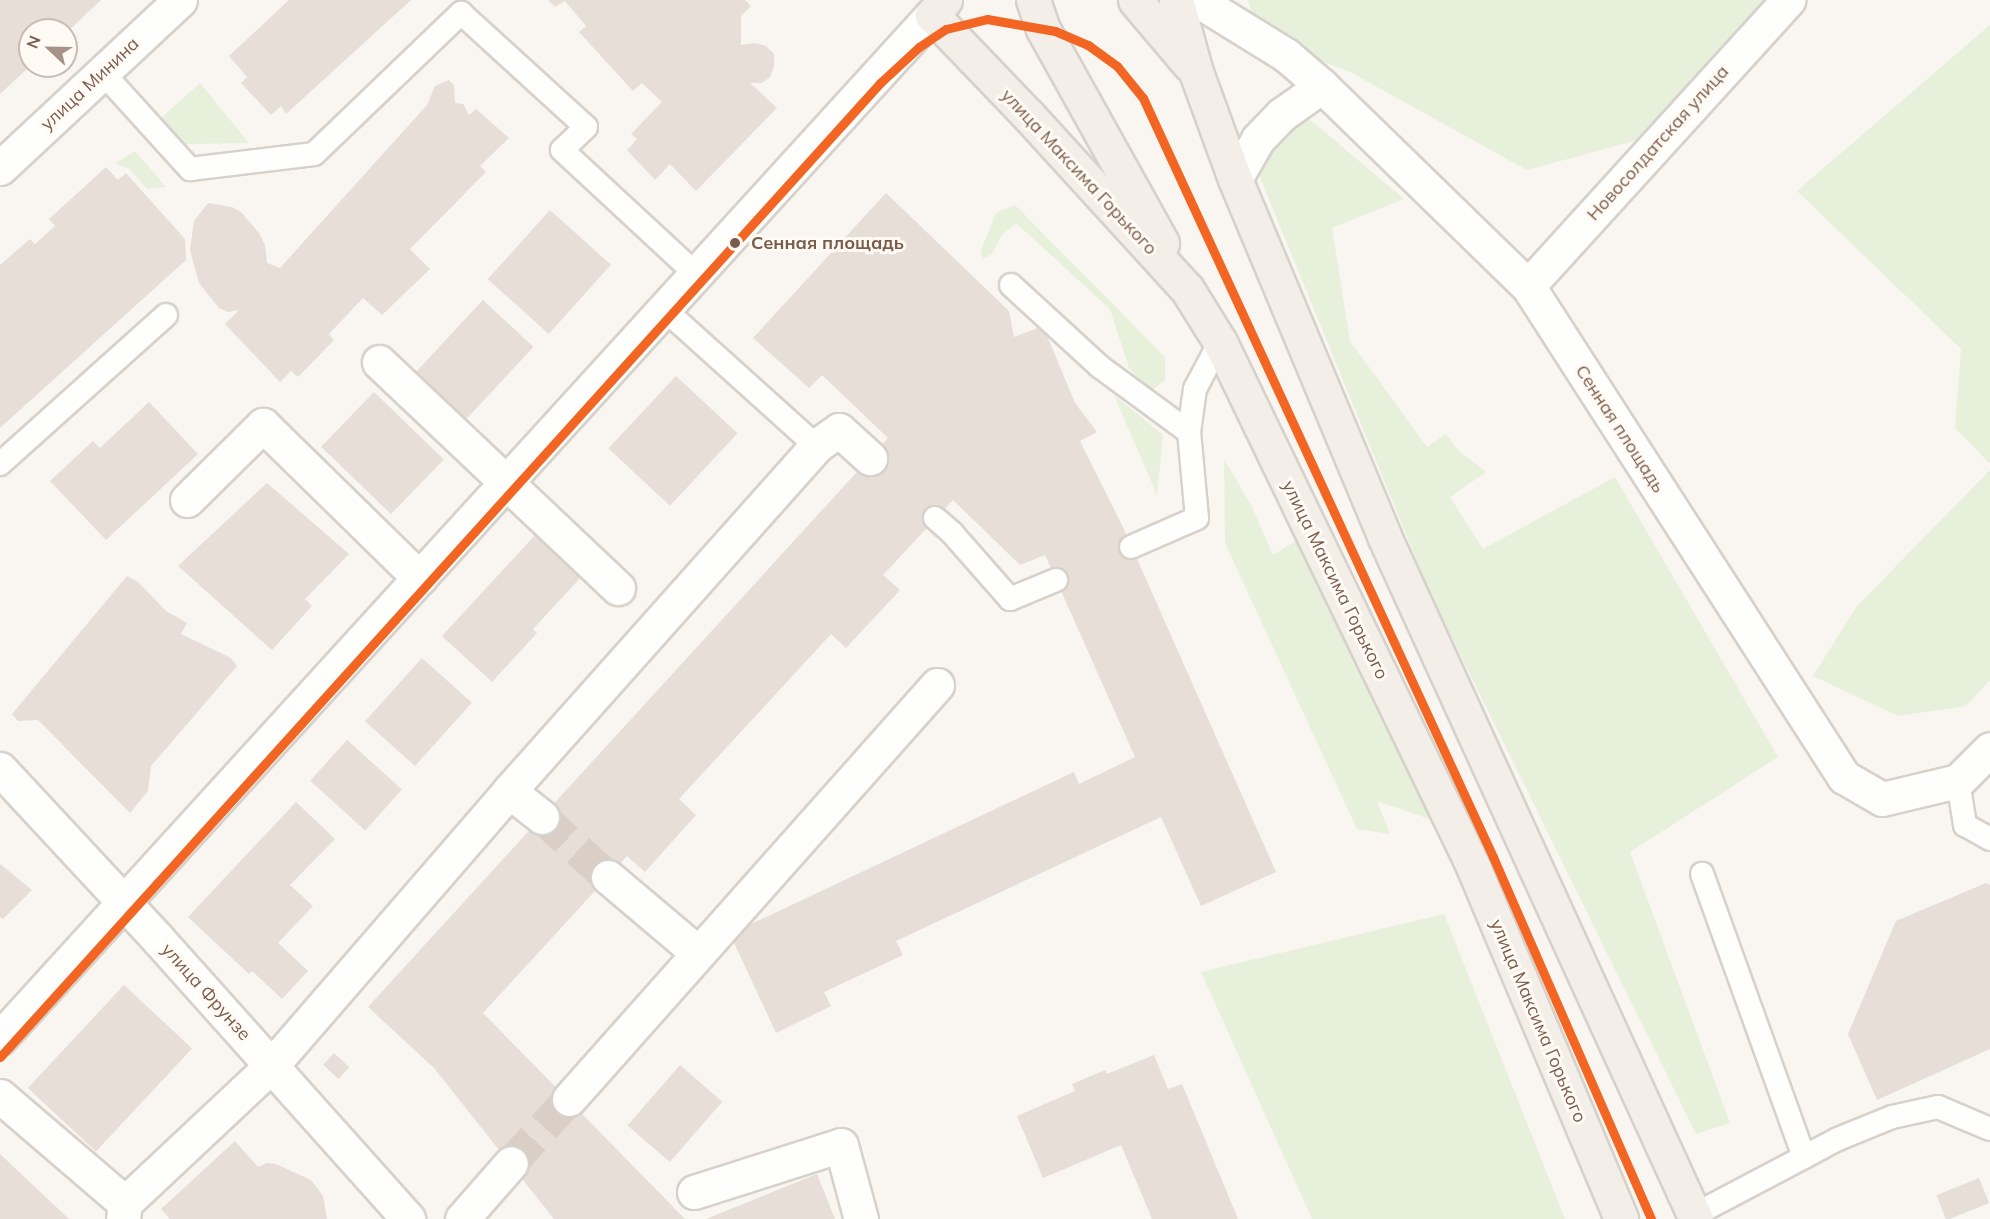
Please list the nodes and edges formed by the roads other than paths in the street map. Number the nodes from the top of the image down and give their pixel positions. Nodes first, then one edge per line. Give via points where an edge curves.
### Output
1 (180, 0) edge
2 (1033, 0) edge
3 (1135, 0) edge
4 (1176, 0) edge
5 (1197, 0) edge
6 (1788, 0) edge
7 (454, 6) edge
8 (939, 8) edge
9 (1196, 72) junction
10 (103, 73) junction
11 (1322, 86) junction
12 (0, 168) edge
13 (1235, 179) junction
14 (696, 274) junction
15 (1011, 285) dead end
16 (1528, 286) junction
17 (1187, 290) junction
18 (664, 309) junction
19 (166, 315) dead end
20 (1220, 342) junction
21 (379, 362) dead end
22 (1189, 432) junction
23 (816, 446) junction
24 (870, 458) dead end
25 (0, 464) edge
26 (506, 482) junction
27 (187, 500) dead end
28 (935, 518) dead end
29 (1131, 547) dead end
30 (419, 578) junction
31 (1056, 580) dead end
32 (618, 588) dead end
33 (937, 685) dead end
34 (1987, 756) edge
35 (0, 769) edge
36 (1958, 780) junction
37 (509, 791) junction
38 (542, 816) tunnel mouth
39 (1990, 839) edge
40 (1702, 874) dead end
41 (608, 876) tunnel mouth
42 (124, 902) junction
43 (698, 953) junction
44 (0, 1038) edge
45 (272, 1065) junction
46 (0, 1096) edge
47 (569, 1099) tunnel mouth
48 (1990, 1129) edge
49 (1804, 1157) junction
50 (511, 1163) tunnel mouth
51 (694, 1192) dead end
52 (124, 1211) edge
53 (1695, 1217) edge
54 (408, 1219) edge
55 (462, 1219) edge
56 (861, 1219) edge
57 (1621, 1219) edge

1 - 10 street, улица Минина
2 - 17 main road via 1043,29
3 - 9 main road
4 - 9 main road
5 - 11 street, Сенная площадь via 1286,55
6 - 16 street, Новосолдатская улица
7 - 10 lane via 314,154 190,169
7 - 14 lane via 585,127 562,150
8 - 14 street
8 - 17 main road, улица Максима Горького via 1020,106
9 - 13 main road
10 - 12 street, улица Минина
11 - 13 street via 1281,115 1258,139
11 - 16 street, Сенная площадь
13 - 53 main road via 1384,536
14 - 18 street
15 - 22 lane via 1099,366
16 - 36 street, Сенная площадь via 1844,777 1882,799
17 - 20 main road, улица Максима Горького
18 - 23 lane
18 - 26 street
19 - 25 lane
20 - 22 lane via 1195,389
20 - 57 main road, улица Максима Горького via 1472,864
21 - 26 street
22 - 29 lane via 1197,518
23 - 24 street via 839,430
23 - 37 street
26 - 30 street
26 - 32 street
27 - 30 street via 263,425
28 - 31 lane via 1010,599
30 - 42 street
33 - 43 street
34 - 36 street
35 - 42 street, улица Фрунзе
36 - 39 lane via 1965,825
37 - 38 street
37 - 45 street
40 - 49 lane
41 - 43 street
42 - 44 street
42 - 45 street, улица Фрунзе
43 - 47 street
45 - 52 street
45 - 54 street, улица Фрунзе
46 - 52 street
48 - 49 lane via 1938,1107 1892,1117
49 - 53 lane
50 - 55 street
51 - 56 street via 841,1144

